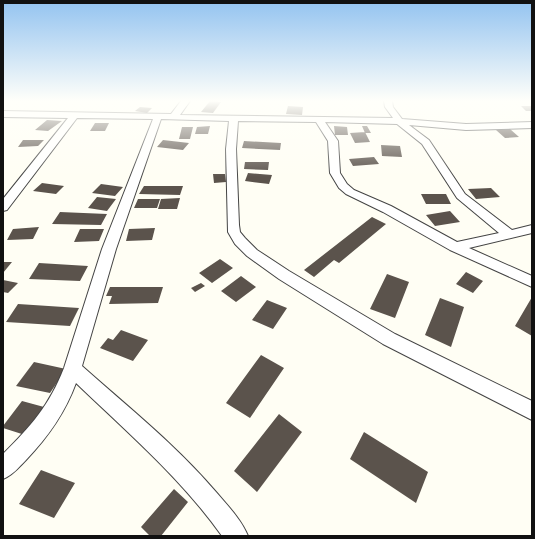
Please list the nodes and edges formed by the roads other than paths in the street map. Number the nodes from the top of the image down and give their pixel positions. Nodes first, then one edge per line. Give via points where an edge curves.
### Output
1 (66, 126) edge
2 (161, 126) edge
3 (233, 126) edge
4 (323, 126) edge
5 (406, 126) edge
6 (457, 126) edge
7 (494, 126) edge
8 (3, 207) edge
9 (532, 229) edge
10 (508, 234) junction
11 (455, 247) junction
12 (532, 282) edge
13 (73, 368) junction
14 (532, 411) edge
15 (3, 469) edge
16 (228, 532) edge

1 - 8 street
2 - 13 street via 109,249
3 - 14 street via 231,149 233,225 240,241 252,253 389,339
4 - 11 street via 333,141 335,173 343,186
5 - 10 street via 426,142 462,196
6 - 7 street
9 - 10 street
10 - 11 street
11 - 12 street
13 - 15 street via 51,415 36,435
13 - 16 street via 152,440 203,495

